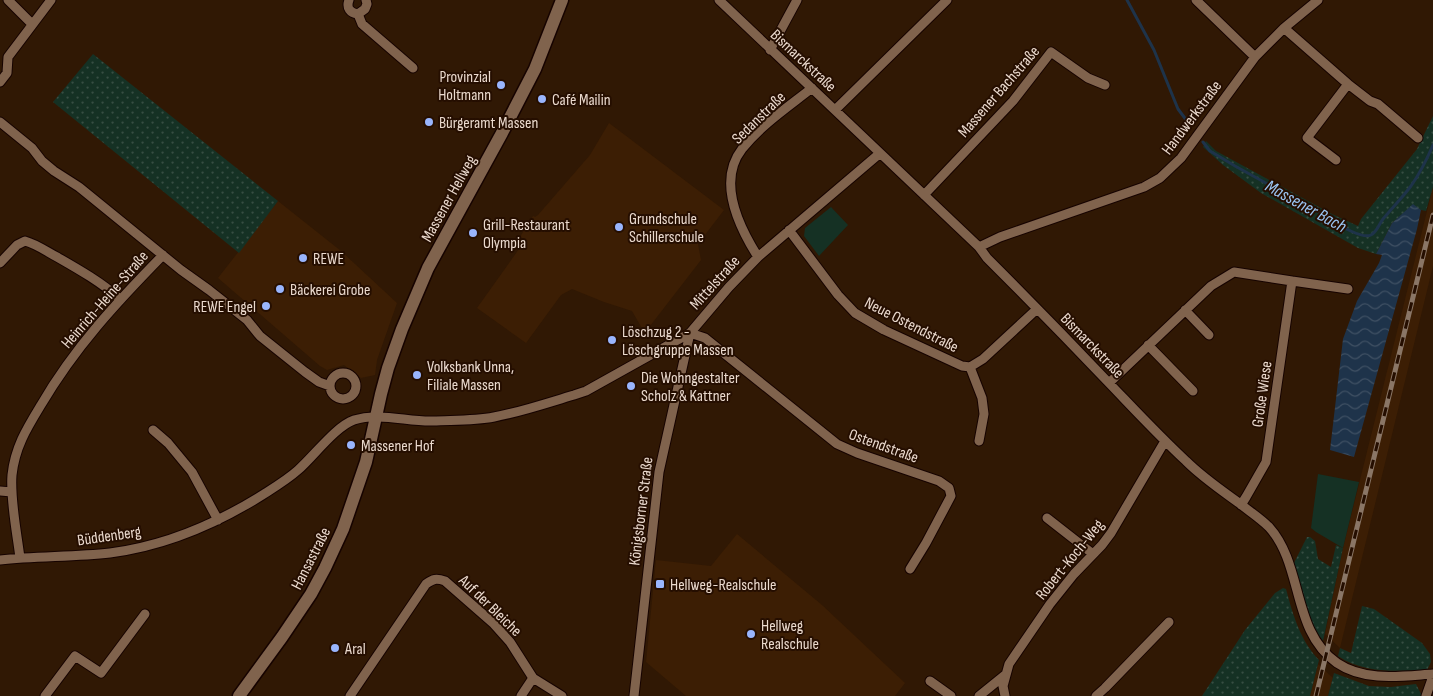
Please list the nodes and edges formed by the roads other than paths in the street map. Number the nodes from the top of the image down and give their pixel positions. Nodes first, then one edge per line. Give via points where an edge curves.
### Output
1 (8, 0) edge
2 (51, 0) edge
3 (348, 0) edge
4 (366, 0) edge
5 (562, 0) edge
6 (719, 0) edge
7 (797, 0) edge
8 (947, 0) edge
9 (1196, 0) edge
10 (1318, 0) edge
11 (358, 14) junction
12 (32, 24) junction
13 (1284, 28) junction
14 (770, 50) junction
15 (1255, 57) junction
16 (413, 68) dead end
17 (0, 82) edge
18 (1348, 84) junction
19 (1105, 85) dead end
20 (812, 88) junction
21 (835, 110) junction
22 (0, 122) edge
23 (1418, 138) dead end
24 (880, 154) junction
25 (1336, 160) dead end
26 (924, 196) junction
27 (789, 230) junction
28 (979, 247) junction
29 (162, 255) junction
30 (758, 257) junction
31 (0, 263) edge
32 (1292, 280) junction
33 (1348, 289) dead end
34 (120, 298) junction
35 (1037, 309) junction
36 (1185, 310) junction
37 (690, 332) junction
38 (1209, 336) dead end
39 (1148, 345) junction
40 (970, 367) junction
41 (1109, 383) junction
42 (330, 386) dead end
43 (1193, 391) dead end
44 (375, 417) junction
45 (153, 430) dead end
46 (979, 441) dead end
47 (1165, 442) junction
48 (0, 491) edge
49 (12, 492) junction
50 (1240, 504) junction
51 (1047, 518) dead end
52 (218, 520) junction
53 (1093, 554) junction
54 (20, 558) junction
55 (0, 560) edge
56 (910, 569) dead end
57 (145, 614) dead end
58 (1169, 622) dead end
59 (1433, 675) edge
60 (1005, 676) junction
61 (533, 678) junction
62 (930, 680) dead end
63 (45, 696) edge
64 (239, 696) edge
65 (350, 696) edge
66 (521, 696) edge
67 (562, 696) edge
68 (634, 696) edge
69 (951, 696) edge
70 (979, 696) edge
71 (1006, 696) edge
72 (1096, 696) edge
73 (1426, 696) edge

1 - 12 street
2 - 12 street
3 - 11 street via 350,10
4 - 11 street via 365,9
5 - 44 main road, Massener Hellweg via 536,69 428,268 388,368
6 - 14 street, Bismarckstraße
7 - 14 street
8 - 21 street
9 - 15 street
10 - 13 street, Handwerkstraße
11 - 16 street via 362,24
12 - 17 street via 8,57 7,73
13 - 15 street, Handwerkstraße
13 - 18 street
14 - 20 street, Bismarckstraße
15 - 28 street, Handwerkstraße via 1181,158 1160,178 1144,187
18 - 23 street
18 - 25 street via 1307,138
19 - 26 street, Massener Bachstraße via 1088,78 1051,52 1013,101
20 - 21 street, Bismarckstraße
20 - 30 street, Sedanstraße via 741,150 731,174 731,198
21 - 24 street, Bismarckstraße
22 - 29 street, Heinrich-Heine-Straße via 54,171 79,187
24 - 26 street, Bismarckstraße
24 - 27 street, Mittelstraße
26 - 28 street, Bismarckstraße
27 - 30 street, Mittelstraße
27 - 40 street, Neue Ostendstraße via 855,313 884,330
28 - 35 street, Bismarckstraße
29 - 34 street, Heinrich-Heine-Straße
29 - 42 street, Heinrich-Heine-Straße via 247,320 260,336 305,372
30 - 37 street, Mittelstraße
31 - 34 street via 17,245 24,241 33,243
32 - 33 street
32 - 36 street via 1234,272 1211,286
32 - 50 street, Große Wiese via 1266,462
34 - 49 street, Heinrich-Heine-Straße via 62,371 23,436 16,454
35 - 40 street, Neue Ostendstraße
35 - 41 street, Bismarckstraße
36 - 38 street
36 - 39 street
37 - 44 street, Mittelstraße via 586,391 516,412 492,418 422,422
37 - 56 street, Ostendstraße via 705,338 837,444 939,481 949,488 951,496
37 - 68 street, Königsborner Straße via 659,472
39 - 41 street
39 - 43 street
40 - 46 street, Neue Ostendstraße via 982,398 984,414
41 - 47 street, Bismarckstraße
44 - 52 street, Büddenberg via 349,422 296,472
44 - 64 main road, Hansastraße via 361,478 325,568 311,594
45 - 52 street via 192,472
47 - 50 street, Bismarckstraße
47 - 53 street, Robert-Koch-Weg via 1111,533
48 - 49 street
49 - 54 street, Heinrich-Heine-Straße
50 - 59 street, Bismarckstraße via 1269,527 1276,538 1288,559 1309,630 1329,656 1344,667 1368,675
51 - 53 street
52 - 54 street, Büddenberg via 172,538 110,553
53 - 60 street, Robert-Koch-Weg via 1050,604
54 - 55 street, Büddenberg
57 - 63 street via 101,673 75,656
58 - 72 street
59 - 73 street
60 - 70 street
60 - 71 street
61 - 65 street, Auf der Bleiche via 494,624 438,578 426,584
61 - 66 street
61 - 67 street, Auf der Bleiche
62 - 69 street

